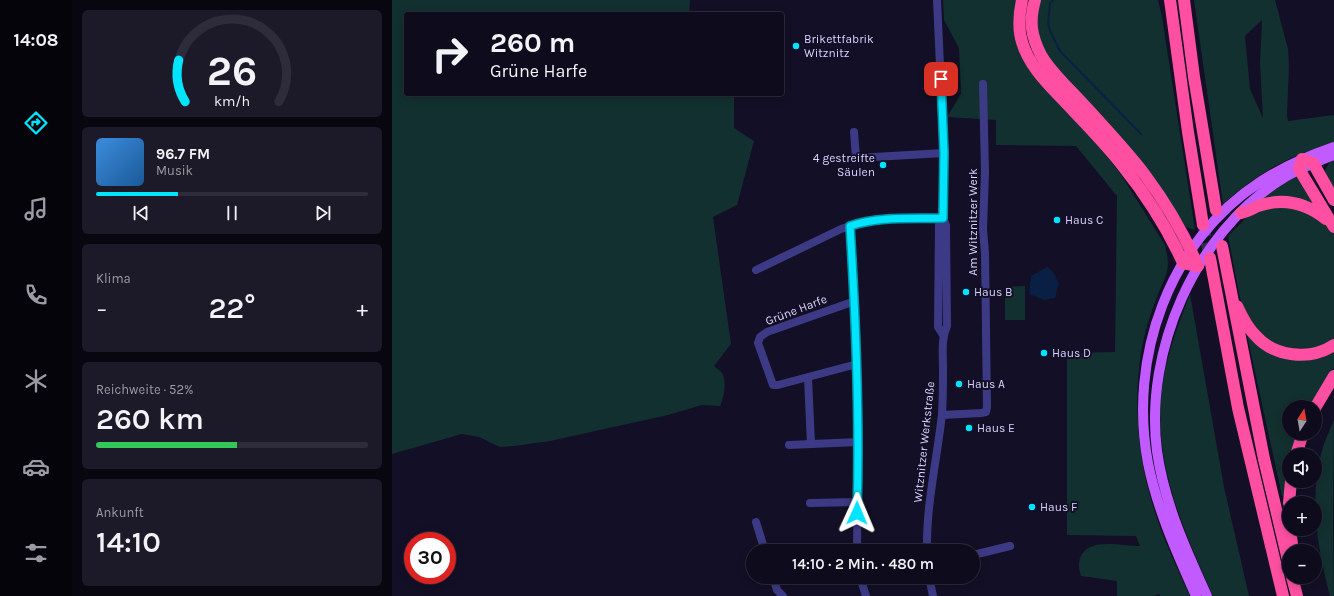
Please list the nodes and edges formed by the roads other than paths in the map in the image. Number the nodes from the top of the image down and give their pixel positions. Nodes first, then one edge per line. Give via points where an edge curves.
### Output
1 (937, 0) edge
2 (1022, 0) edge
3 (1035, 0) edge
4 (1162, 0) edge
5 (1170, 0) edge
6 (1184, 0) edge
7 (1173, 22) junction
8 (983, 84) dead end
9 (854, 132) dead end
10 (1334, 147) edge
11 (944, 153) junction
12 (1334, 155) edge
13 (1305, 164) junction
14 (1334, 200) edge
15 (1216, 210) dead end
16 (1241, 213) junction
17 (943, 218) junction
18 (1203, 225) tunnel mouth
19 (1333, 225) edge
20 (850, 226) junction
21 (1222, 246) dead end
22 (1187, 252) junction
23 (1210, 258) tunnel mouth
24 (1198, 266) junction
25 (756, 270) dead end
26 (1230, 292) junction
27 (855, 301) junction
28 (1334, 345) edge
29 (857, 364) junction
30 (1334, 376) edge
31 (808, 378) junction
32 (1320, 400) edge
33 (942, 415) junction
34 (858, 442) junction
35 (811, 444) junction
36 (789, 445) dead end
37 (857, 502) junction
38 (810, 503) dead end
39 (756, 522) dead end
40 (763, 544) edge
41 (857, 544) edge
42 (926, 544) edge
43 (1284, 544) edge
44 (1010, 546) dead end
45 (980, 553) edge
46 (775, 584) edge
47 (862, 584) edge
48 (931, 584) edge
49 (1294, 584) edge
50 (1297, 594) edge
51 (783, 596) edge
52 (866, 596) edge
53 (934, 596) edge
54 (1196, 596) edge
55 (1207, 596) edge
56 (1283, 596) edge

1 - 11 street, Witznitzer Werkstraße
2 - 22 highway via 1019,24 1022,41 1032,63 1132,178 1174,243
3 - 22 highway via 1031,27 1042,57 1144,174 1163,200
4 - 7 highway
5 - 7 highway
6 - 15 highway
7 - 18 highway
8 - 33 street, Am Witznitzer Werk via 987,407 986,412
9 - 11 street via 856,158
10 - 13 main road
11 - 17 street, Witznitzer Werkstraße
12 - 13 main road
13 - 14 highway
13 - 16 main road via 1265,191
13 - 19 highway
13 - 22 main road via 1260,182 1238,198
16 - 19 highway via 1271,203 1291,202 1315,210
16 - 24 main road
17 - 20 street via 877,220
17 - 33 street, Witznitzer Werkstraße via 946,225 947,326 943,335
20 - 25 street via 841,228
20 - 27 street
21 - 26 highway
22 - 24 highway
22 - 54 main road via 1164,301 1153,333 1144,375 1143,413 1148,463 1162,516
23 - 56 highway via 1243,429
24 - 55 main road via 1176,310 1162,355 1155,415 1159,464 1172,511
26 - 28 highway via 1249,328 1271,348 1297,355 1314,354
26 - 43 highway via 1264,460
27 - 29 street
27 - 31 street, Grüne Harfe via 767,332 760,337 758,343 773,385
29 - 31 street, Grüne Harfe
29 - 34 street
30 - 32 highway
31 - 35 street
33 - 42 street, Witznitzer Werkstraße via 930,494
34 - 35 street
34 - 37 street
35 - 36 street
37 - 38 street
37 - 41 street
39 - 40 street
44 - 45 street
46 - 51 street
47 - 52 street
48 - 53 street
49 - 50 highway

